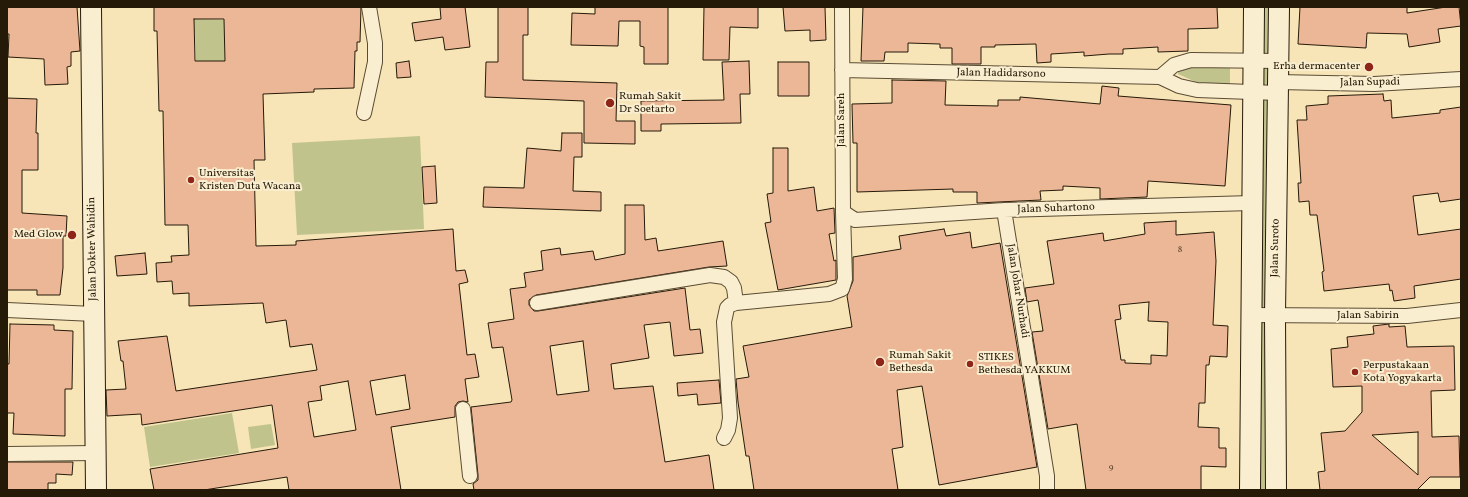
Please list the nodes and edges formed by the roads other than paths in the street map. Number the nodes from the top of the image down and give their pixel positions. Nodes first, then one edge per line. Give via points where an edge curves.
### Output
1 (91, 7) edge
2 (369, 7) edge
3 (842, 7) edge
4 (1254, 7) edge
5 (1279, 7) edge
6 (1254, 60) junction
7 (1278, 60) junction
8 (842, 70) junction
9 (1160, 77) junction
10 (1461, 79) edge
11 (1278, 87) junction
12 (1253, 92) junction
13 (364, 113) dead end
14 (1252, 203) junction
15 (1004, 210) junction
16 (843, 212) junction
17 (537, 303) dead end
18 (736, 303) junction
19 (7, 310) edge
20 (1461, 310) edge
21 (94, 314) junction
22 (1251, 315) junction
23 (1275, 315) junction
24 (463, 409) dead end
25 (724, 438) dead end
26 (95, 453) junction
27 (7, 454) edge
28 (470, 476) dead end
29 (96, 490) edge
30 (1047, 490) edge
31 (1250, 490) edge
32 (1276, 490) edge

1 - 21 main road, Jalan Dokter Wahidin
2 - 13 street via 376,62
3 - 8 street, Jalan Sareh
4 - 6 main road
5 - 7 main road, Jalan Suroto
6 - 7 street
6 - 9 street via 1192,60 1174,65
6 - 12 main road
7 - 11 main road, Jalan Suroto
8 - 9 street, Jalan Hadidarsono
8 - 16 street, Jalan Sareh
9 - 12 street, Jalan Hadidarsono via 1190,89
10 - 11 street, Jalan Supadi
11 - 12 street, Jalan Supadi
11 - 23 main road, Jalan Suroto
12 - 14 main road
14 - 15 street, Jalan Suhartono
14 - 22 main road
15 - 16 street, Jalan Suhartono via 861,220 855,220
15 - 30 street, Jalan Johar Nurhadi via 1047,476
16 - 18 street, Jalan Sareh via 845,279 842,289 830,294
17 - 18 street via 710,275 724,277 731,282
18 - 25 street via 727,308 724,322 730,418
19 - 21 street
20 - 23 street, Jalan Sabirin via 1407,316
21 - 26 main road, Jalan Dokter Wahidin
22 - 23 street, Jalan Sabirin
22 - 31 main road
23 - 32 main road, Jalan Suroto
24 - 28 street
26 - 27 street
26 - 29 main road, Jalan Dokter Wahidin

